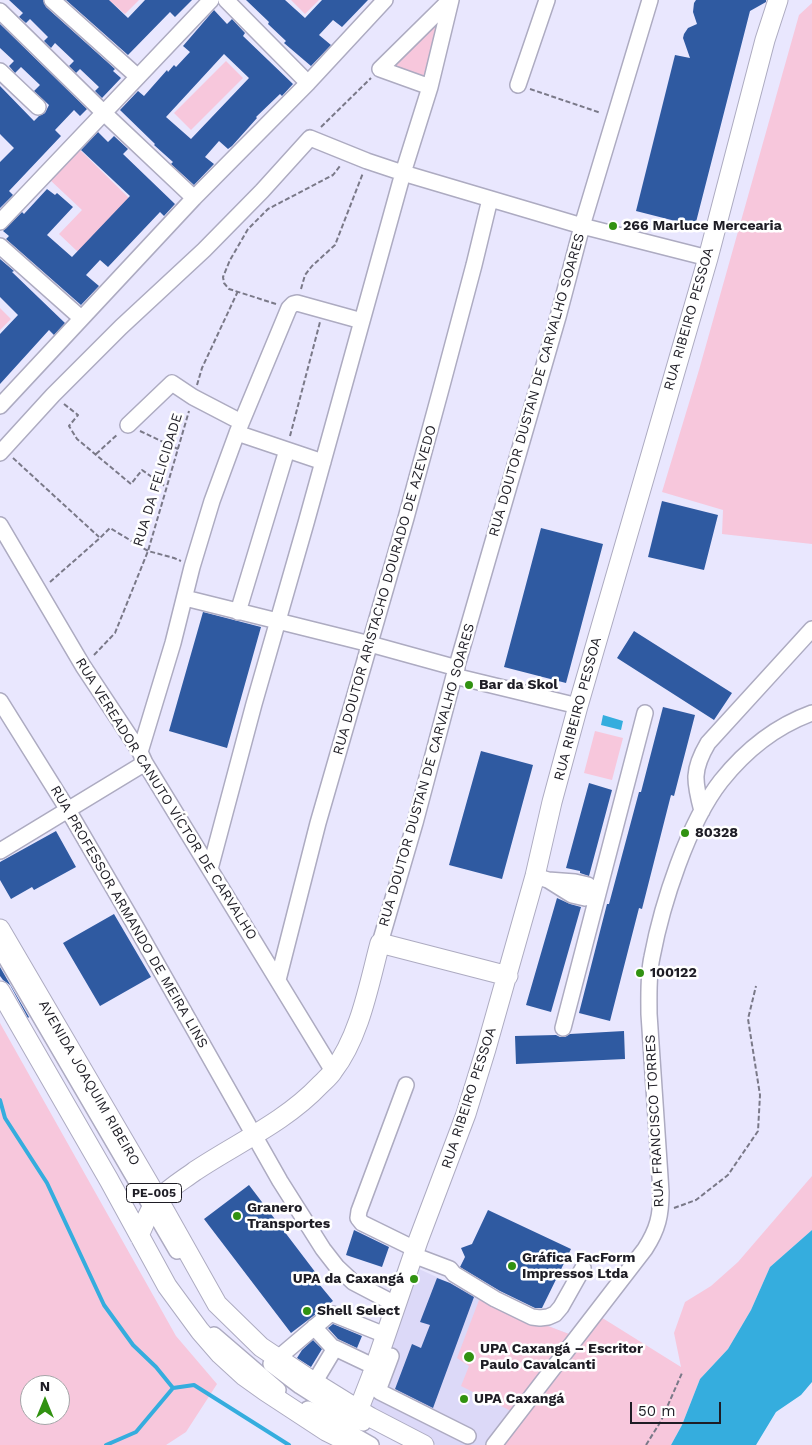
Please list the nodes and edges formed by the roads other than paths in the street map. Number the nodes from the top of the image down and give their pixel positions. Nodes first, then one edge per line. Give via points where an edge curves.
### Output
1 (52, 0) edge
2 (212, 0) edge
3 (226, 0) edge
4 (385, 0) edge
5 (450, 0) edge
6 (547, 0) edge
7 (650, 0) edge
8 (778, 0) edge
9 (0, 11) edge
10 (0, 71) edge
11 (138, 78) junction
12 (308, 83) junction
13 (518, 85) road end
14 (430, 87) junction
15 (38, 107) dead end
16 (104, 113) junction
17 (403, 173) junction
18 (194, 198) junction
19 (490, 199) junction
20 (0, 222) edge
21 (582, 226) junction
22 (0, 246) edge
23 (708, 258) junction
24 (81, 318) junction
25 (362, 321) junction
26 (0, 406) edge
27 (128, 425) road end
28 (239, 428) junction
29 (287, 450) junction
30 (2, 451) edge
31 (323, 462) junction
32 (0, 526) edge
33 (185, 598) junction
34 (238, 612) junction
35 (277, 622) junction
36 (812, 629) edge
37 (370, 644) junction
38 (455, 672) junction
39 (0, 701) edge
40 (578, 706) junction
41 (645, 713) dead end
42 (812, 713) edge
43 (142, 758) junction
44 (68, 810) junction
45 (702, 811) junction
46 (0, 851) edge
47 (210, 869) junction
48 (542, 878) junction
49 (597, 894) junction
50 (0, 929) edge
51 (380, 943) junction
52 (0, 948) edge
53 (508, 976) junction
54 (0, 978) edge
55 (278, 980) junction
56 (0, 991) edge
57 (563, 1028) dead end
58 (333, 1071) junction
59 (406, 1085) dead end
60 (254, 1135) junction
61 (155, 1204) junction
62 (141, 1231) junction
63 (414, 1252) junction
64 (583, 1268) dead end
65 (395, 1304) junction
66 (314, 1327) junction
67 (385, 1335) junction
68 (334, 1349) junction
69 (391, 1356) dead end
70 (278, 1358) junction
71 (378, 1380) junction
72 (314, 1383) junction
73 (375, 1420) junction
74 (350, 1432) edge
75 (468, 1436) dead end
76 (371, 1445) edge
77 (404, 1445) edge
78 (424, 1445) edge
79 (494, 1445) edge

1 - 11 street
2 - 11 street
3 - 12 street
4 - 12 street
5 - 14 street
5 - 14 street via 380,69
6 - 13 street
7 - 21 street, RUA DOUTOR DUSTAN DE CARVALHO SOARES
8 - 23 main road, RUA RIBEIRO PESSOA
9 - 16 street
10 - 15 street
11 - 16 street
12 - 18 street
14 - 17 street
16 - 18 street
16 - 20 street
17 - 19 street
17 - 25 street
17 - 30 street via 310,138 204,250 121,327
18 - 24 street
19 - 21 street
19 - 37 street, RUA DOUTOR ARISTACHO DOURADO DE AZEVEDO
21 - 23 street
21 - 38 street, RUA DOUTOR DUSTAN DE CARVALHO SOARES
22 - 24 street
23 - 40 main road, RUA RIBEIRO PESSOA
24 - 26 street
25 - 28 street via 293,305
25 - 31 street
27 - 28 street via 172,383
28 - 29 street
28 - 33 street via 212,501
29 - 31 street
29 - 34 street
31 - 35 street
32 - 43 street, RUA VEREADOR CANUTO VÍCTOR DE CARVALHO
33 - 34 street
33 - 43 street
34 - 35 street
35 - 37 street
35 - 47 street
36 - 45 street via 704,749 695,784
37 - 38 street
37 - 55 street, RUA DOUTOR ARISTACHO DOURADO DE AZEVEDO via 318,823
38 - 40 street
38 - 51 street, RUA DOUTOR DUSTAN DE CARVALHO SOARES
39 - 44 street, RUA PROFESSOR ARMANDO DE MEIRA LINS
40 - 48 main road, RUA RIBEIRO PESSOA via 552,802
41 - 49 street
42 - 45 street, RUA FRANCISCO TORRES via 776,731 748,752 721,781
43 - 44 street
43 - 47 street, RUA VEREADOR CANUTO VÍCTOR DE CARVALHO
44 - 46 street
44 - 60 street, RUA PROFESSOR ARMANDO DE MEIRA LINS
45 - 79 street, RUA FRANCISCO TORRES via 674,879 651,958 649,1014 661,1192 658,1223 645,1249
47 - 55 street, RUA VEREADOR CANUTO VÍCTOR DE CARVALHO
48 - 49 street via 588,885
48 - 53 main road, RUA RIBEIRO PESSOA
49 - 57 street
50 - 61 main road, AVENIDA JOAQUIM RIBEIRO / PE-005
51 - 53 main road
51 - 58 main road, RUA DOUTOR DUSTAN DE CARVALHO SOARES via 358,1024
52 - 61 street
53 - 63 main road, RUA RIBEIRO PESSOA via 466,1114
54 - 62 street
55 - 58 street, RUA VEREADOR CANUTO VÍCTOR DE CARVALHO
56 - 62 main road, AVENIDA JOAQUIM RIBEIRO / PE-005
58 - 60 main road, RUA DOUTOR DUSTAN DE CARVALHO SOARES via 290,1112
59 - 63 street via 358,1218
60 - 61 main road, RUA DOUTOR DUSTAN DE CARVALHO SOARES via 174,1186
60 - 65 street, RUA PROFESSOR ARMANDO DE MEIRA LINS via 337,1267 353,1282
61 - 62 main road, RUA DOUTOR DUSTAN DE CARVALHO SOARES
61 - 70 main road, AVENIDA JOAQUIM RIBEIRO / PE-005 via 217,1304
61 - 74 street via 211,1306 242,1341 325,1402
62 - 74 main road, AVENIDA JOAQUIM RIBEIRO / PE-005 via 167,1286 220,1354 244,1376 323,1428
63 - 64 street via 450,1269 495,1300 540,1318 554,1314 561,1307
63 - 65 main road, RUA RIBEIRO PESSOA
65 - 67 main road, RUA RIBEIRO PESSOA
66 - 67 street via 333,1314
66 - 68 street
66 - 70 street
67 - 71 main road, RUA RIBEIRO PESSOA
68 - 71 street
68 - 72 street
69 - 71 street
70 - 72 main road, AVENIDA JOAQUIM RIBEIRO / PE-005
71 - 73 street
71 - 74 main road, RUA RIBEIRO PESSOA
71 - 75 street
72 - 74 main road, AVENIDA JOAQUIM RIBEIRO / PE-005
73 - 74 main road, AVENIDA JOAQUIM RIBEIRO / PE-005
73 - 78 main road, AVENIDA JOAQUIM RIBEIRO / PE-005
74 - 76 street
74 - 77 street

